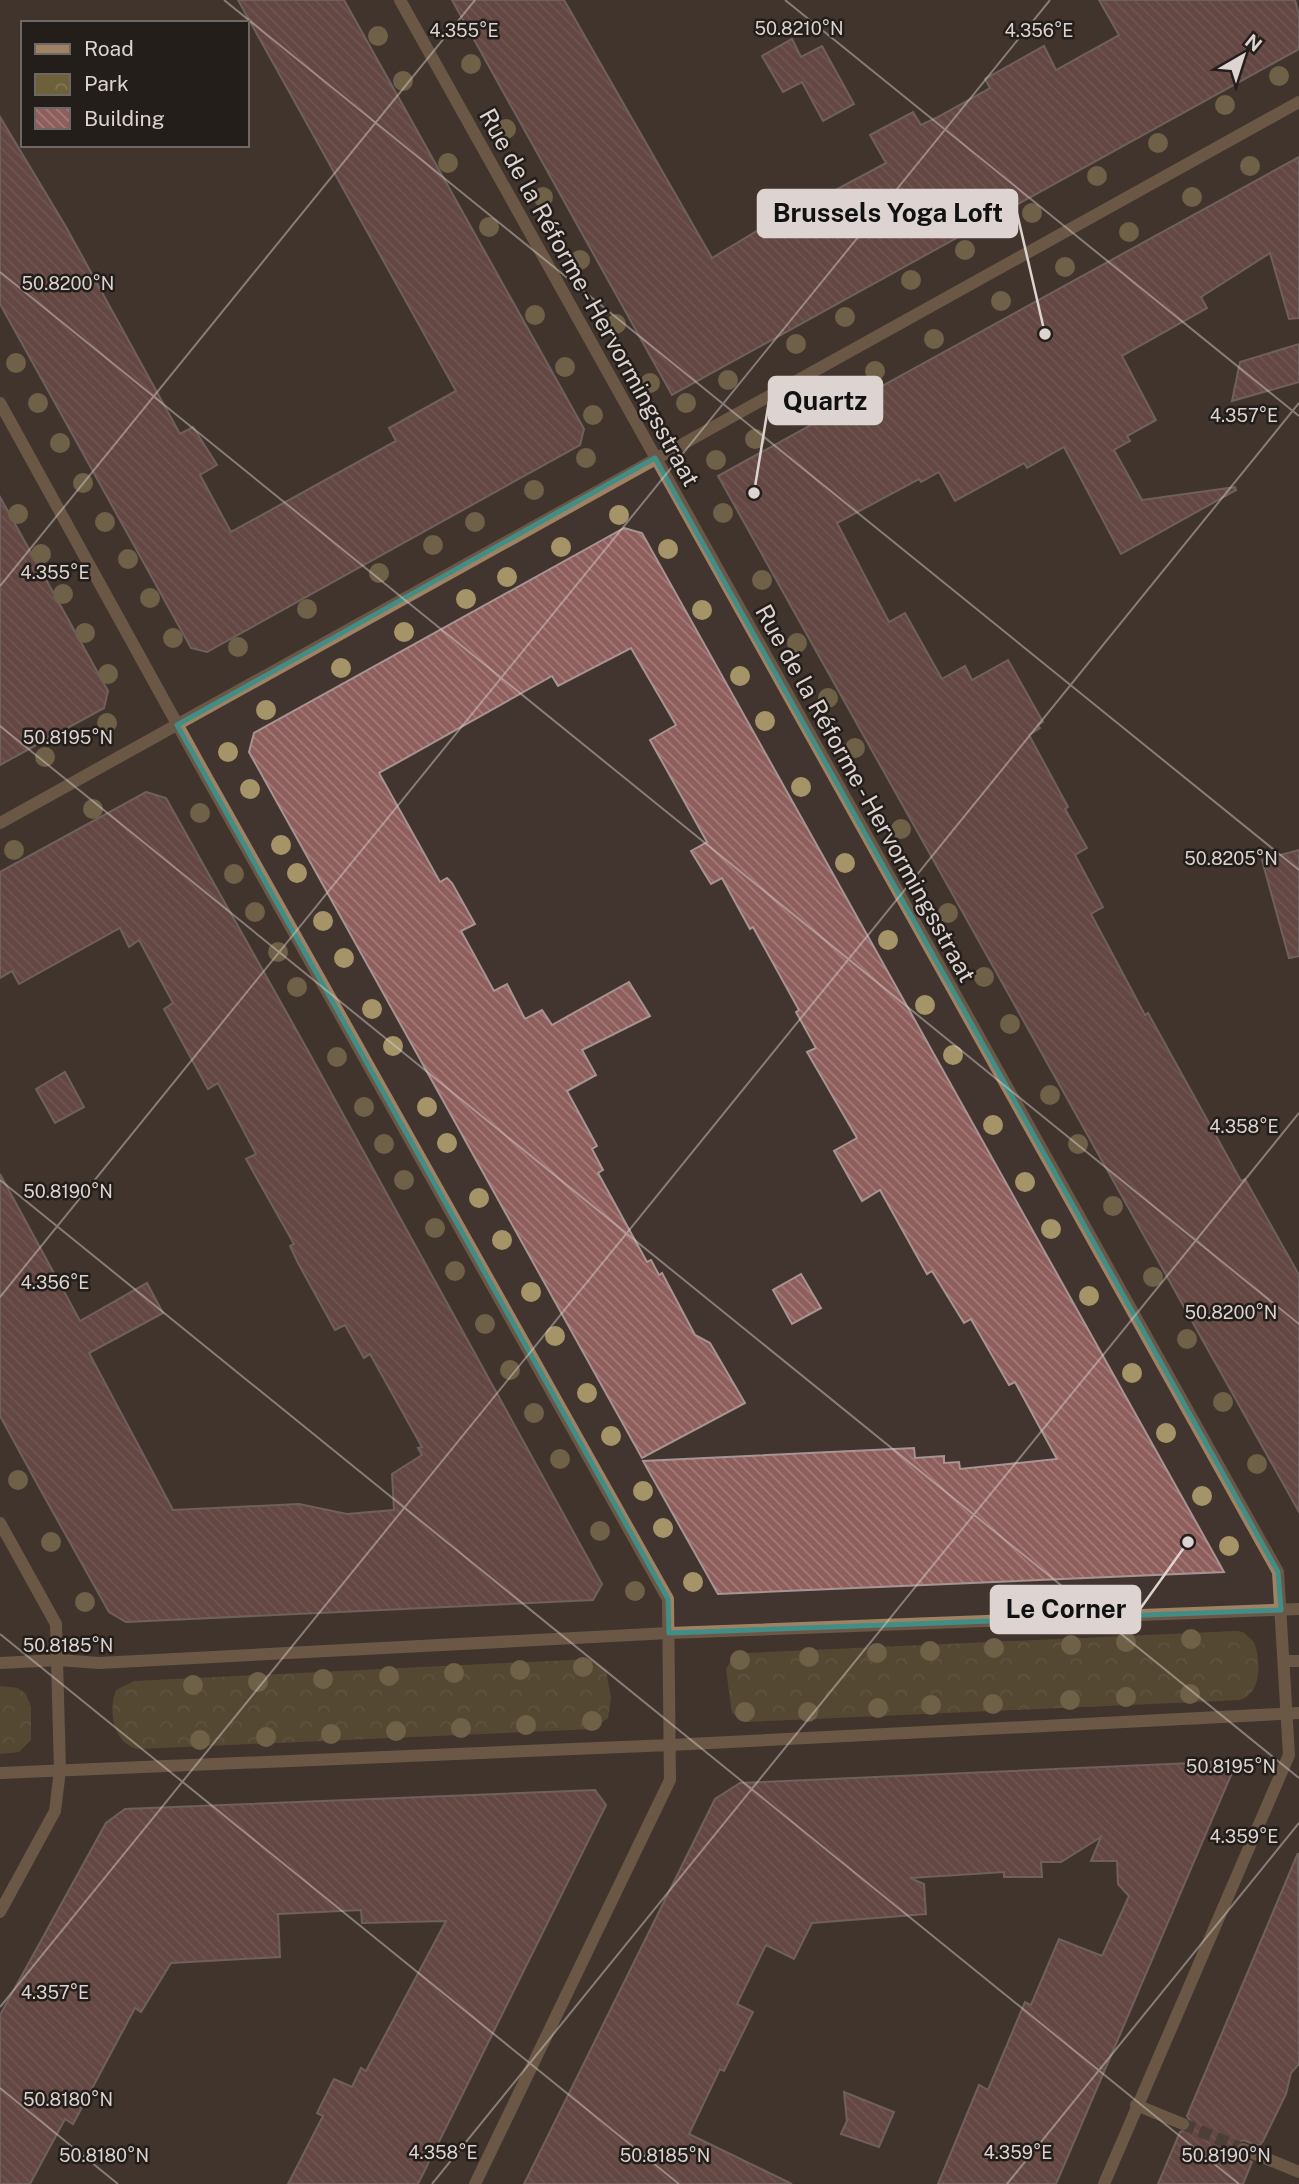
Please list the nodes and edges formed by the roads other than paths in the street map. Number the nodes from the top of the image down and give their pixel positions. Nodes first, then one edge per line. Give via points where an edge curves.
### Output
1 (400, 0) edge
2 (1299, 102) edge
3 (0, 403) edge
4 (655, 458) junction
5 (177, 725) junction
6 (0, 823) edge
7 (0, 1523) edge
8 (1299, 1609) edge
9 (1281, 1610) junction
10 (669, 1633) junction
11 (59, 1660) junction
12 (1285, 1661) junction
13 (1299, 1661) edge
14 (0, 1663) edge
15 (1294, 1713) edge
16 (670, 1745) junction
17 (60, 1770) junction
18 (0, 1773) edge
19 (0, 1912) edge
20 (1136, 2105) junction
21 (1183, 2124) tunnel mouth
22 (1243, 2149) tunnel mouth
23 (1299, 2172) edge
24 (474, 2184) edge
25 (1104, 2184) edge

1 - 4 street, Rue de la Réforme - Hervormingsstraat
2 - 4 street
3 - 5 street
4 - 5 street
4 - 9 street, Rue de la Réforme - Hervormingsstraat via 1278,1572
5 - 6 street
5 - 10 street via 668,1599
7 - 11 street via 56,1624
8 - 9 street
9 - 10 street
9 - 12 street, Rue de la Réforme - Hervormingsstraat
10 - 11 street via 99,1663
10 - 16 street
11 - 14 street
11 - 17 street
12 - 13 street
12 - 15 street, Rue de la Réforme - Hervormingsstraat
15 - 16 street
15 - 20 street, Rue de la Réforme - Hervormingsstraat via 1289,1755
16 - 17 street
16 - 24 street via 670,1780
17 - 18 street
17 - 19 street via 55,1811
20 - 21 street
20 - 25 street, Rue de la Réforme - Hervormingsstraat
22 - 23 street

